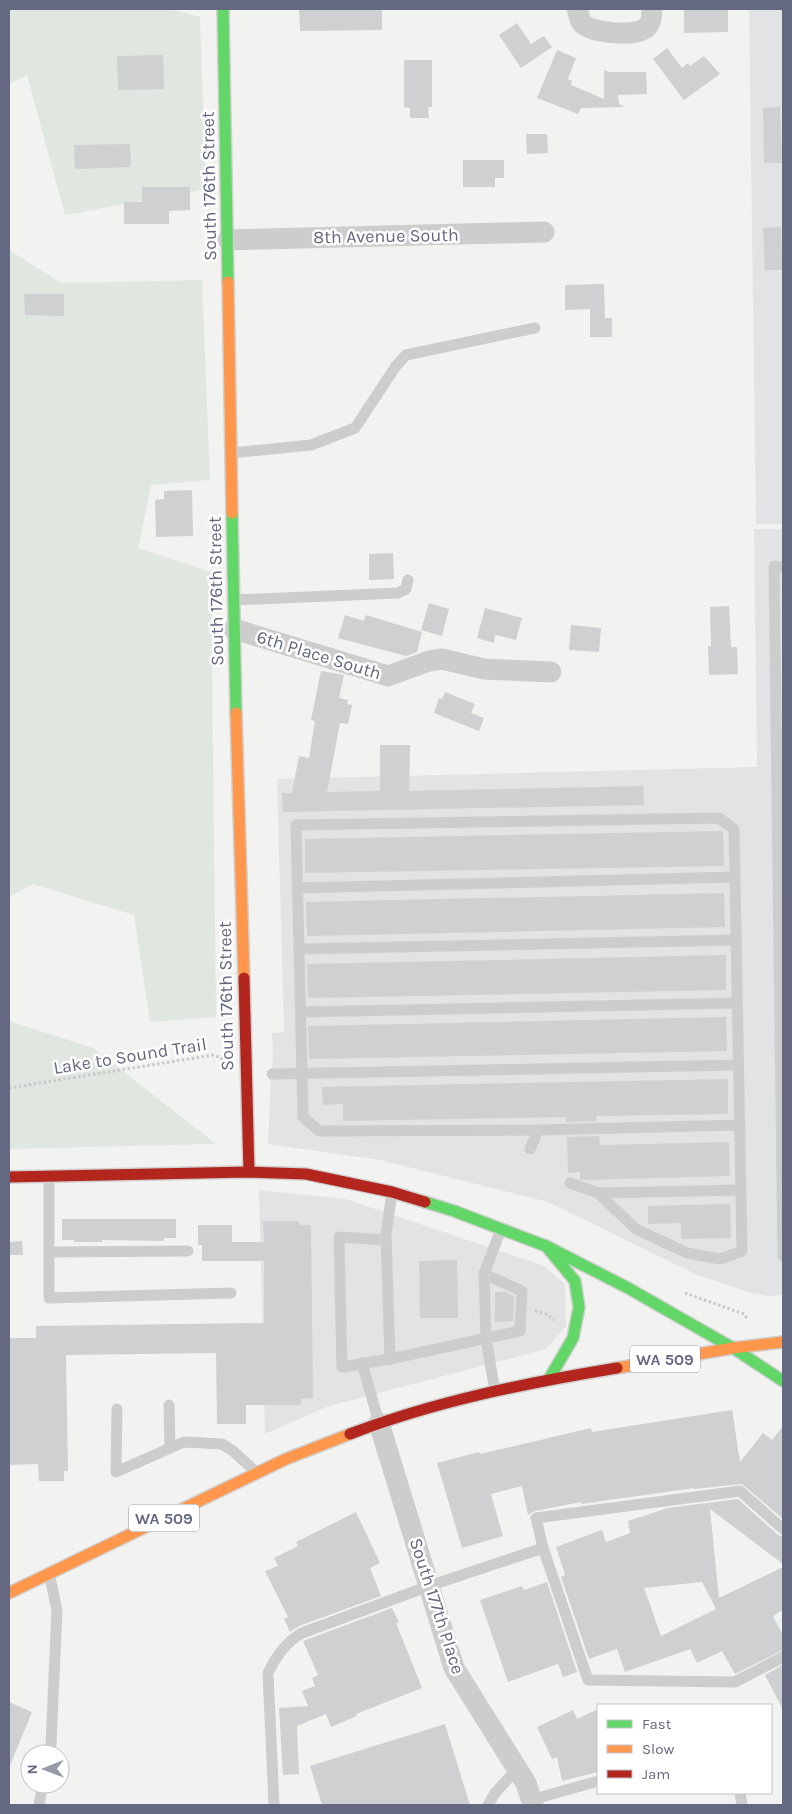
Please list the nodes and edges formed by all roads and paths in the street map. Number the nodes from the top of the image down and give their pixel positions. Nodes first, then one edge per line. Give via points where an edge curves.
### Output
1 (224, 9) edge
2 (577, 9) edge
3 (652, 9) edge
4 (544, 232) dead end
5 (228, 240) junction
6 (535, 328) dead end
7 (231, 453) junction
8 (783, 567) edge
9 (408, 580) dead end
10 (234, 600) junction
11 (779, 616) edge
12 (234, 629) junction
13 (779, 653) edge
14 (551, 672) dead end
15 (779, 691) edge
16 (780, 760) edge
17 (780, 803) edge
18 (735, 877) junction
19 (298, 888) junction
20 (781, 889) edge
21 (736, 940) junction
22 (781, 943) edge
23 (299, 949) junction
24 (781, 996) edge
25 (737, 1003) junction
26 (301, 1012) junction
27 (782, 1061) edge
28 (738, 1065) junction
29 (226, 1066) dead end
30 (272, 1074) dead end
31 (302, 1074) junction
32 (9, 1088) edge
33 (782, 1115) edge
34 (740, 1125) junction
35 (538, 1130) junction
36 (530, 1149) dead end
37 (782, 1164) edge
38 (249, 1172) junction
39 (9, 1176) edge
40 (49, 1176) junction
41 (570, 1183) dead end
42 (741, 1190) junction
43 (392, 1192) junction
44 (598, 1192) junction
45 (501, 1229) junction
46 (386, 1240) junction
47 (546, 1246) junction
48 (188, 1250) dead end
49 (49, 1252) junction
50 (783, 1256) edge
51 (484, 1274) junction
52 (231, 1293) dead end
53 (521, 1308) junction
54 (557, 1322) dead end
55 (486, 1339) junction
56 (783, 1342) edge
57 (733, 1348) junction
58 (390, 1359) junction
59 (362, 1363) junction
60 (549, 1379) junction
61 (783, 1381) edge
62 (495, 1391) junction
63 (169, 1406) dead end
64 (117, 1409) dead end
65 (379, 1423) junction
66 (170, 1448) junction
67 (256, 1474) junction
68 (783, 1529) edge
69 (543, 1548) junction
70 (49, 1573) junction
71 (429, 1586) junction
72 (9, 1593) edge
73 (783, 1657) edge
74 (51, 1744) edge
75 (517, 1769) junction
76 (597, 1781) edge
77 (532, 1802) edge
78 (274, 1805) edge
79 (488, 1805) edge

1 - 5 main road, South 176th Street
2 - 3 street via 581,23 591,30 638,32 648,27
4 - 5 street, 8th Avenue South
5 - 7 main road, South 176th Street
6 - 7 lane via 406,355 355,428 312,445
7 - 10 main road, South 176th Street
8 - 11 lane via 774,566
9 - 10 lane via 406,589 398,593
10 - 12 main road, South 176th Street
11 - 13 lane
12 - 14 street, 6th Place South via 388,676 442,659 484,669
12 - 38 main road, South 176th Street
13 - 15 lane
15 - 16 lane
16 - 17 lane
17 - 20 lane
18 - 19 lane
18 - 19 lane via 734,829 719,818 296,824
18 - 21 lane
19 - 23 lane
20 - 22 lane
21 - 23 lane
21 - 25 lane
22 - 24 lane
23 - 26 lane
24 - 27 lane
25 - 26 lane
25 - 28 lane
26 - 31 lane
27 - 33 lane
28 - 31 lane
28 - 34 lane
29 - 32 path, Lake to Sound Trail via 221,1058 213,1055
30 - 31 lane
31 - 35 lane via 303,1117 319,1131
33 - 37 lane
34 - 35 lane
34 - 42 lane
35 - 36 lane
37 - 50 lane
38 - 40 main road
38 - 43 main road via 306,1174
39 - 40 main road
40 - 49 lane
41 - 44 lane
42 - 44 lane
42 - 44 lane via 742,1251 720,1260 687,1253 636,1229
43 - 45 main road
43 - 46 lane
45 - 47 main road
45 - 51 lane
46 - 58 lane
46 - 59 lane via 339,1237 342,1367
47 - 57 main road
47 - 60 main road via 575,1282 579,1307 573,1338
48 - 49 lane
49 - 52 lane via 48,1298
51 - 53 lane via 522,1290
51 - 55 lane
53 - 54 path via 546,1314
53 - 55 lane via 520,1331
55 - 58 lane
55 - 62 lane
56 - 57 main road, WA 509
57 - 60 main road, WA 509
57 - 61 main road
58 - 59 lane
59 - 65 lane
60 - 62 main road, WA 509
62 - 65 main road, WA 509
63 - 66 lane
64 - 66 lane via 116,1472
65 - 67 main road, WA 509
65 - 71 street, South 177th Place
66 - 67 lane via 184,1442 222,1444
67 - 70 main road, WA 509
68 - 69 lane via 740,1491 536,1518
69 - 71 lane
69 - 73 lane via 588,1680 735,1682
70 - 72 main road, WA 509
70 - 74 lane via 57,1610
71 - 75 street, South 177th Place via 454,1668
71 - 78 lane via 302,1633 274,1659 268,1673
75 - 77 street, South 177th Place
75 - 79 lane via 495,1792
76 - 77 lane

